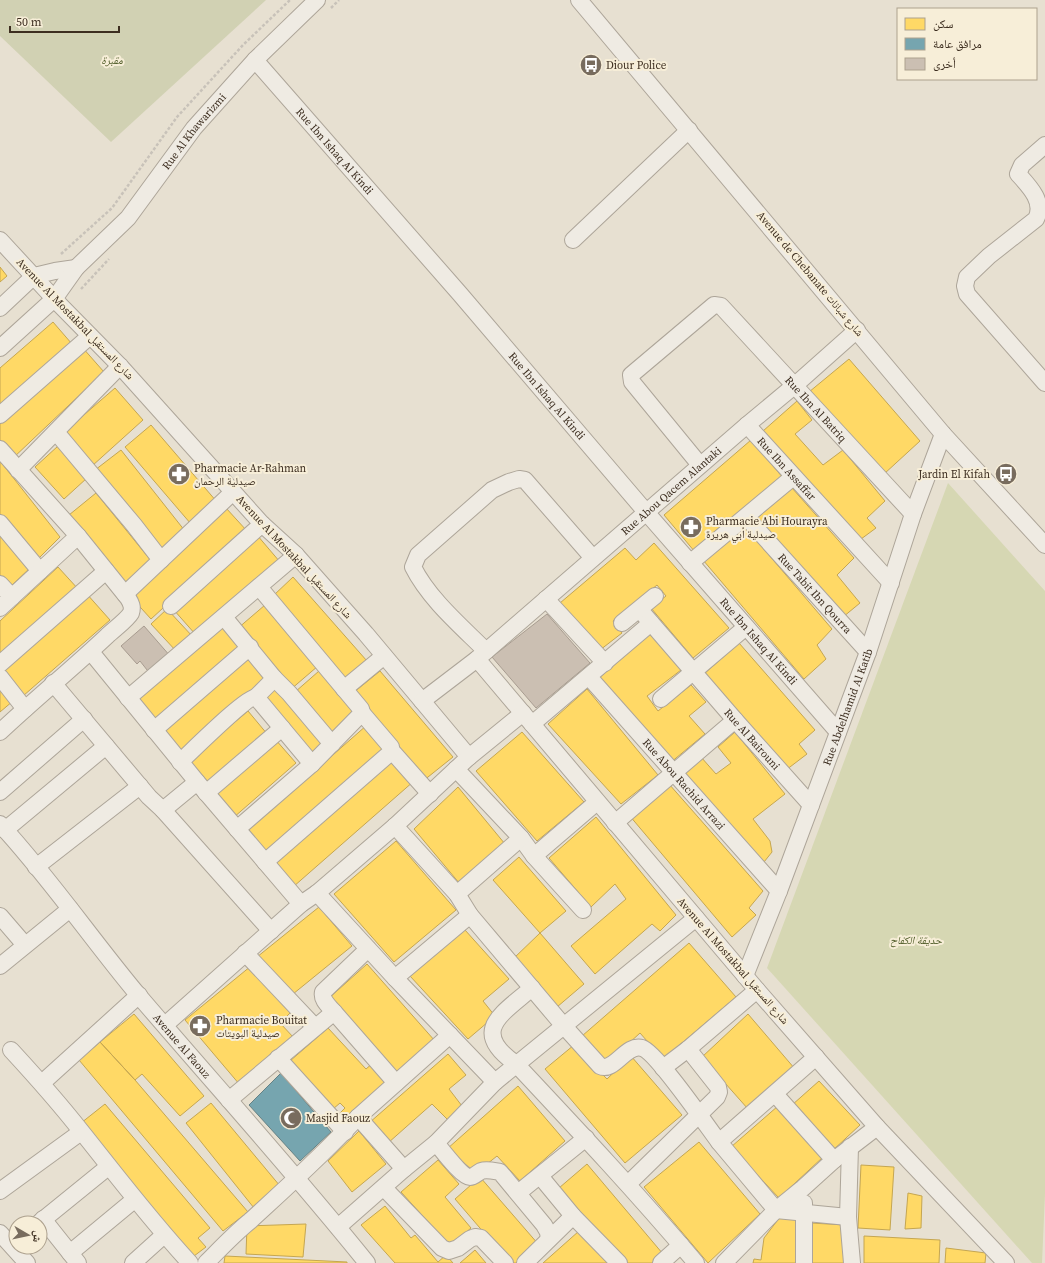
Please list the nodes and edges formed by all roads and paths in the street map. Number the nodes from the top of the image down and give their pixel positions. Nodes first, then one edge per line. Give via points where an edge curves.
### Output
1 (290, 0) edge
2 (317, 0) edge
3 (579, 0) edge
4 (255, 60) junction
5 (689, 130) junction
6 (1045, 145) edge
7 (0, 240) edge
8 (573, 240) dead end
9 (59, 256) dead end
10 (76, 268) junction
11 (34, 276) junction
12 (54, 299) junction
13 (0, 308) edge
14 (856, 330) junction
15 (90, 336) junction
16 (0, 348) edge
17 (120, 366) junction
18 (1045, 383) edge
19 (794, 386) junction
20 (0, 415) edge
21 (747, 425) junction
22 (56, 432) junction
23 (943, 434) junction
24 (0, 449) edge
25 (700, 465) junction
26 (18, 470) junction
27 (793, 477) junction
28 (233, 492) junction
29 (646, 512) junction
30 (913, 514) junction
31 (746, 517) junction
32 (0, 523) edge
33 (262, 524) junction
34 (78, 536) junction
35 (1045, 545) edge
36 (296, 555) junction
37 (594, 558) junction
38 (161, 560) junction
39 (690, 563) junction
40 (40, 571) junction
41 (106, 571) junction
42 (891, 583) junction
43 (0, 584) edge
44 (259, 587) junction
45 (125, 594) junction
46 (655, 596) dead end
47 (12, 597) junction
48 (546, 599) junction
49 (171, 606) dead end
50 (0, 608) edge
51 (640, 610) junction
52 (224, 617) junction
53 (622, 623) dead end
54 (651, 623) junction
55 (746, 628) junction
56 (250, 648) junction
57 (91, 652) junction
58 (868, 652) junction
59 (481, 655) junction
60 (384, 656) junction
61 (604, 663) junction
62 (0, 664) edge
63 (693, 672) junction
64 (0, 677) edge
65 (589, 677) junction
66 (274, 678) junction
67 (53, 683) junction
68 (344, 690) junction
69 (128, 698) junction
70 (256, 698) junction
71 (661, 699) dead end
72 (422, 701) junction
73 (25, 709) junction
74 (362, 713) junction
75 (84, 719) junction
76 (527, 719) junction
77 (735, 720) junction
78 (282, 728) junction
79 (154, 730) junction
80 (0, 732) edge
81 (838, 732) junction
82 (332, 744) junction
83 (106, 746) junction
84 (392, 750) junction
85 (470, 757) junction
86 (180, 762) junction
87 (312, 764) junction
88 (456, 769) junction
89 (674, 774) junction
90 (140, 786) junction
91 (201, 787) junction
92 (0, 792) edge
93 (430, 794) junction
94 (597, 802) junction
95 (812, 805) junction
96 (163, 810) junction
97 (615, 823) junction
98 (395, 826) junction
99 (2, 827) edge
100 (237, 829) junction
101 (521, 838) junction
102 (534, 856) junction
103 (265, 862) junction
104 (36, 867) junction
105 (779, 891) junction
106 (317, 893) junction
107 (457, 894) junction
108 (301, 904) junction
109 (70, 909) junction
110 (583, 910) dead end
111 (470, 914) junction
112 (0, 916) edge
113 (696, 918) junction
114 (271, 931) junction
115 (25, 945) junction
116 (368, 949) junction
117 (246, 953) junction
118 (0, 966) edge
119 (745, 976) junction
120 (395, 978) junction
121 (532, 988) junction
122 (757, 990) junction
123 (139, 995) junction
124 (334, 1012) junction
125 (164, 1025) junction
126 (563, 1025) junction
127 (315, 1027) junction
128 (450, 1035) junction
129 (688, 1049) junction
130 (11, 1050) dead end
131 (816, 1057) junction
132 (278, 1058) junction
133 (516, 1064) junction
134 (663, 1068) junction
135 (495, 1082) junction
136 (42, 1083) junction
137 (396, 1083) junction
138 (775, 1094) junction
139 (229, 1100) junction
140 (699, 1115) junction
141 (358, 1118) junction
142 (877, 1126) junction
143 (81, 1132) junction
144 (345, 1132) junction
145 (586, 1138) junction
146 (719, 1142) junction
147 (436, 1143) junction
148 (850, 1147) junction
149 (834, 1160) junction
150 (108, 1167) junction
151 (404, 1169) junction
152 (540, 1176) junction
153 (296, 1178) junction
154 (628, 1184) junction
155 (384, 1188) junction
156 (803, 1188) junction
157 (0, 1191) edge
158 (518, 1193) junction
159 (134, 1200) junction
160 (776, 1210) junction
161 (805, 1213) junction
162 (48, 1215) edge
163 (573, 1216) junction
164 (848, 1217) junction
165 (338, 1227) junction
166 (48, 1229) edge
167 (0, 1233) edge
168 (164, 1235) junction
169 (8, 1239) edge
170 (549, 1239) junction
171 (681, 1245) junction
172 (74, 1258) edge
173 (134, 1263) edge
174 (190, 1263) edge
175 (206, 1263) edge
176 (367, 1263) edge
177 (505, 1263) edge
178 (525, 1263) edge
179 (619, 1263) edge
180 (661, 1263) edge
181 (696, 1263) edge
182 (724, 1263) edge
183 (804, 1263) edge
184 (852, 1263) edge
185 (1006, 1263) edge

1 - 9 path via 243,45 176,117 112,208
2 - 4 street, Rue Al Khawarizmi
3 - 5 street, Avenue de Chebanate شارع شبانات
4 - 10 street, Rue Al Khawarizmi via 194,128 128,218
4 - 29 street, Rue Ibn Ishaq Al Kindi
5 - 8 street
5 - 14 street, Avenue de Chebanate شارع شبانات
6 - 18 street via 1022,165 1018,174 1039,203 1036,219 989,256 967,277 965,286 967,294
7 - 11 street, Avenue Al Mostakbal شارع المستقبل
10 - 11 street
10 - 12 street, Rue Al Khawarizmi
11 - 12 street, Avenue Al Mostakbal شارع المستقبل
11 - 13 street
12 - 15 street, Avenue Al Mostakbal شارع المستقبل
12 - 16 street, Rue Al Khawarizmi
14 - 19 street, Rue Abou Qacem Alantaki
14 - 23 street, Avenue de Chebanate شارع شبانات
15 - 17 street, Avenue Al Mostakbal شارع المستقبل
15 - 20 street
17 - 22 street
17 - 28 street, Avenue Al Mostakbal شارع المستقبل
19 - 21 street, Rue Abou Qacem Alantaki
19 - 25 street, Rue Ibn Al Batriq via 721,306 714,305 632,375 631,379
19 - 30 street, Rue Ibn Al Batriq
21 - 25 street, Rue Abou Qacem Alantaki
21 - 27 street, Rue Ibn Assaffar
22 - 26 street
22 - 38 street
23 - 30 street, Rue Abdelhamid Al Katib
23 - 35 street, Avenue de Chebanate شارع شبانات
24 - 26 street
25 - 29 street, Rue Abou Qacem Alantaki
26 - 34 street
27 - 31 street
27 - 42 street, Rue Ibn Assaffar
28 - 33 street, Avenue Al Mostakbal شارع المستقبل
28 - 38 street
29 - 37 street, Rue Abou Qacem Alantaki
29 - 39 street, Rue Ibn Ishaq Al Kindi
30 - 42 street, Rue Abdelhamid Al Katib
31 - 39 street
31 - 58 street, Rue Tabit Ibn Qourra
32 - 40 street
33 - 36 street, Avenue Al Mostakbal شارع المستقبل
33 - 49 street
34 - 40 street
34 - 41 street
36 - 44 street
36 - 60 street, Avenue Al Mostakbal شارع المستقبل
37 - 48 street, Rue Abou Qacem Alantaki
37 - 59 street, Avenue Al Mostakbal شارع المستقبل via 525,480 509,482 492,490 418,555 413,567 420,580
38 - 45 street
39 - 55 street, Rue Ibn Ishaq Al Kindi
40 - 47 street
41 - 45 street
41 - 62 street
42 - 58 street, Rue Abdelhamid Al Katib
43 - 47 street
44 - 52 street
44 - 68 street
45 - 57 street via 131,603 129,616
46 - 51 street
47 - 50 street
48 - 59 street, Rue Abou Qacem Alantaki
48 - 61 street
51 - 53 street
51 - 54 street, Rue Al Bairouni
52 - 56 street
52 - 69 street
54 - 61 street
54 - 63 street, Rue Al Bairouni
55 - 63 street
55 - 81 street, Rue Ibn Ishaq Al Kindi
56 - 66 street
56 - 79 street
57 - 67 street
57 - 69 street
58 - 81 street, Rue Abdelhamid Al Katib
59 - 72 street, Rue Abou Qacem Alantaki
59 - 76 street, Avenue Al Mostakbal شارع المستقبل
60 - 68 street
60 - 72 street, Avenue Al Mostakbal شارع المستقبل
61 - 65 street
63 - 71 street
63 - 77 street, Rue Al Bairouni
64 - 73 street
65 - 76 street
65 - 89 street, Rue Abou Rachid Arrazi
66 - 70 street
66 - 82 street
67 - 73 street
67 - 75 street
68 - 74 street
69 - 79 street
70 - 78 street
70 - 86 street via 252,698 238,709
72 - 85 street, Avenue Al Mostakbal شارع المستقبل
73 - 80 street
74 - 82 street
74 - 84 street
75 - 83 street
75 - 92 street
76 - 85 street
76 - 94 street, Avenue Al Mostakbal شارع المستقبل
77 - 89 street
77 - 95 street, Rue Al Bairouni
78 - 87 street
78 - 91 street
79 - 86 street
81 - 95 street, Rue Abdelhamid Al Katib
82 - 87 street
83 - 90 street
83 - 99 street
84 - 93 street
84 - 103 street
85 - 88 street
86 - 91 street
87 - 100 street
88 - 93 street
88 - 101 street
89 - 97 street
89 - 105 street, Rue Abou Rachid Arrazi
90 - 96 street
90 - 104 street
91 - 96 street
91 - 100 street
93 - 98 street
94 - 97 street, Avenue Al Mostakbal شارع المستقبل
94 - 102 street
95 - 105 street, Rue Abdelhamid Al Katib
96 - 114 street
97 - 113 street, Avenue Al Mostakbal شارع المستقبل
98 - 106 street
98 - 107 street
99 - 104 street, Avenue Al Faouz
100 - 103 street
101 - 102 street
101 - 107 street
102 - 110 street
103 - 108 street
104 - 109 street, Avenue Al Faouz
105 - 119 street, Rue Abdelhamid Al Katib
106 - 108 street
106 - 116 street
107 - 111 street
108 - 114 street
109 - 115 street
109 - 123 street, Avenue Al Faouz
111 - 120 street
111 - 121 street
112 - 115 street
113 - 119 street, Avenue Al Mostakbal شارع المستقبل
113 - 126 street
114 - 117 street
115 - 118 street
116 - 120 street
116 - 124 street via 323,992 324,1000
117 - 125 street
117 - 127 street
119 - 122 street, Avenue Al Mostakbal شارع المستقبل
120 - 128 street
121 - 126 street
121 - 133 street via 500,1016 493,1028 495,1045 504,1056
122 - 129 street
122 - 131 street, Avenue Al Mostakbal شارع المستقبل
123 - 125 street, Avenue Al Faouz
123 - 136 street
124 - 127 street
124 - 137 street
125 - 139 street, Avenue Al Faouz
126 - 133 street
126 - 134 street via 604,1068 627,1051 642,1048
127 - 132 street
128 - 135 street
128 - 137 street
129 - 134 street
129 - 140 street via 715,1083 719,1092
130 - 136 street
131 - 138 street
131 - 142 street, Avenue Al Mostakbal شارع المستقبل
132 - 139 street
132 - 144 street
133 - 135 street
133 - 145 street
134 - 140 street
135 - 147 street
136 - 143 street
137 - 141 street
138 - 146 street
138 - 149 street
139 - 153 street, Avenue Al Faouz
140 - 146 street
140 - 154 street
141 - 144 street
141 - 151 street
142 - 148 street
142 - 185 street, Avenue Al Mostakbal شارع المستقبل
143 - 150 street
143 - 157 street
144 - 153 street
145 - 152 street
145 - 154 street
146 - 160 street
147 - 151 street
147 - 158 street via 465,1175 471,1177 486,1170 500,1172
148 - 149 street
148 - 164 street
149 - 156 street
150 - 159 street
150 - 162 street
151 - 155 street
152 - 158 street
152 - 163 street
153 - 165 street, Avenue Al Faouz
153 - 175 street
154 - 171 street
155 - 165 street
155 - 177 street via 442,1248 449,1251 475,1237 482,1238
156 - 160 street
156 - 161 street
158 - 170 street via 544,1225
159 - 168 street
159 - 172 street
160 - 161 street
160 - 182 street
161 - 164 street
161 - 183 street
163 - 170 street
163 - 179 street
164 - 184 street
165 - 176 street, Avenue Al Faouz
166 - 172 street
167 - 169 street
168 - 173 street
168 - 174 street
170 - 178 street
171 - 180 street
171 - 181 street

